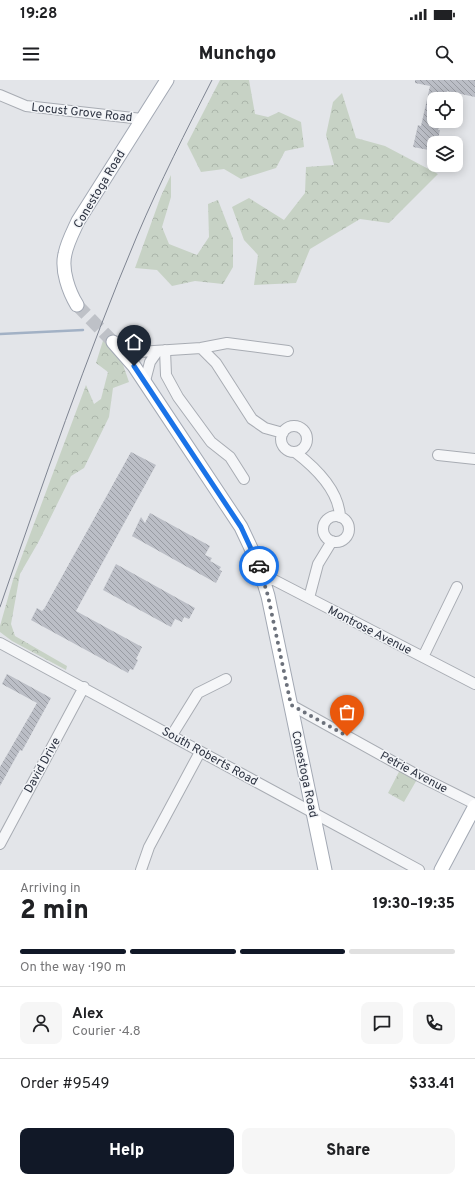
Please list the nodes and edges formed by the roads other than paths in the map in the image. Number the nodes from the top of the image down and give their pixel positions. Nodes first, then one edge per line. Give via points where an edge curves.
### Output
1 (167, 80) edge
2 (0, 95) edge
3 (142, 119) junction
4 (77, 306) tunnel mouth
5 (113, 342) tunnel mouth
6 (201, 348) junction
7 (161, 351) junction
8 (288, 351) dead end
9 (123, 353) junction
10 (144, 381) junction
11 (283, 433) junction
12 (295, 452) junction
13 (438, 455) dead end
14 (475, 459) edge
15 (244, 479) dead end
16 (340, 517) junction
17 (332, 541) junction
18 (264, 580) junction
19 (457, 588) dead end
20 (309, 598) junction
21 (0, 643) edge
22 (423, 657) junction
23 (226, 679) dead end
24 (475, 684) edge
25 (84, 687) junction
26 (291, 705) junction
27 (172, 735) junction
28 (200, 752) junction
29 (475, 805) edge
30 (313, 814) junction
31 (0, 844) edge
32 (141, 870) edge
33 (324, 870) edge
34 (419, 870) edge
35 (441, 870) edge

1 - 3 main road, Conestoga Road
2 - 3 street, Locust Grove Road via 26,106
3 - 4 main road, Conestoga Road via 78,221 64,255 71,296
5 - 9 main road, Conestoga Road
6 - 7 street
6 - 8 street via 227,342
6 - 11 street via 216,363 252,419 265,428
7 - 9 street
7 - 10 street via 150,362
7 - 15 street via 166,375 178,398 211,442 230,457
9 - 10 main road, Conestoga Road
10 - 18 main road, Conestoga Road via 241,527
11 - 12 street via 283,445
11 - 12 street via 292,426 302,429 305,433 304,447
12 - 16 street via 329,485 340,508
13 - 14 street
16 - 17 street via 330,518 324,525 325,535
16 - 17 street via 348,524 348,533 342,541
17 - 20 street via 318,564
18 - 20 street, Montrose Avenue via 274,580
18 - 26 main road, Conestoga Road
19 - 22 street
20 - 22 street, Montrose Avenue
21 - 25 street, South Roberts Road
22 - 24 street, Montrose Avenue
23 - 27 street via 198,693
25 - 27 street, South Roberts Road
25 - 31 street, David Drive
26 - 29 street, Petrie Avenue
26 - 30 main road, Conestoga Road
27 - 28 street, South Roberts Road
28 - 30 street, South Roberts Road via 210,755
28 - 32 street via 145,856
29 - 35 main road
30 - 33 main road, Conestoga Road
30 - 34 street, South Roberts Road

